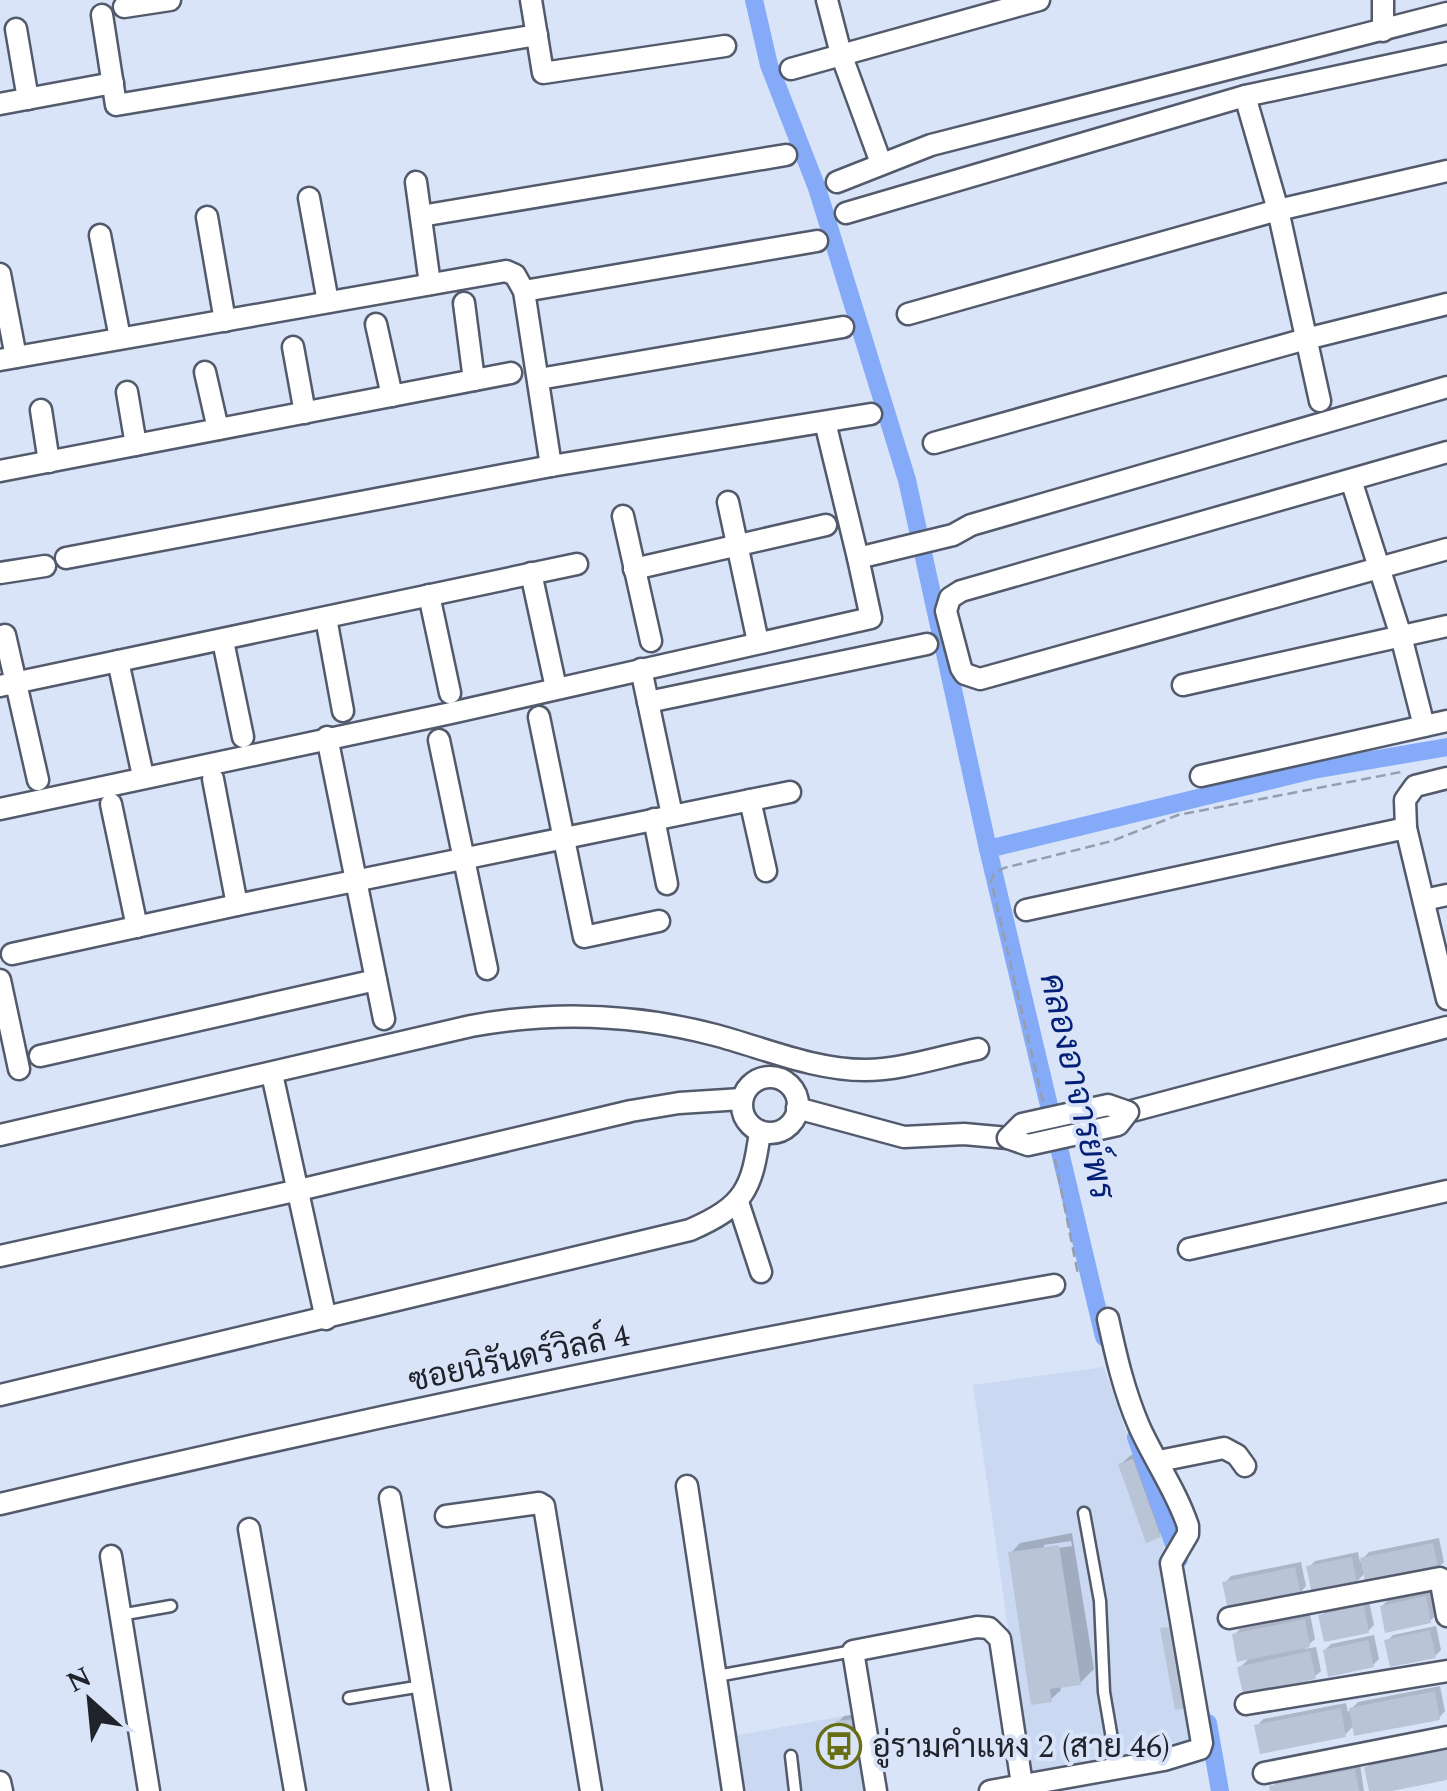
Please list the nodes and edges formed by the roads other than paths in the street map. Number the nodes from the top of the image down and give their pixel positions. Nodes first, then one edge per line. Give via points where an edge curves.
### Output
1 (170, 0) edge
2 (531, 0) edge
3 (827, 0) edge
4 (1039, 0) edge
5 (1383, 0) edge
6 (124, 7) dead end
7 (1447, 13) edge
8 (102, 15) dead end
9 (16, 29) dead end
10 (1384, 31) junction
11 (537, 35) junction
12 (725, 46) dead end
13 (1447, 53) edge
14 (841, 54) junction
15 (791, 69) dead end
16 (113, 83) junction
17 (1245, 96) junction
18 (28, 99) junction
19 (0, 104) edge
20 (786, 154) dead end
21 (881, 163) junction
22 (1447, 171) edge
23 (416, 182) dead end
24 (837, 182) dead end
25 (309, 198) dead end
26 (1278, 210) junction
27 (846, 213) dead end
28 (422, 216) junction
29 (207, 217) dead end
30 (100, 235) dead end
31 (818, 241) dead end
32 (0, 274) edge
33 (430, 284) junction
34 (524, 291) junction
35 (328, 302) junction
36 (464, 304) dead end
37 (1447, 304) edge
38 (908, 314) dead end
39 (226, 321) junction
40 (376, 324) dead end
41 (843, 327) dead end
42 (120, 338) junction
43 (1306, 339) junction
44 (293, 347) dead end
45 (8, 358) edge
46 (205, 372) dead end
47 (512, 373) dead end
48 (540, 379) junction
49 (474, 380) junction
50 (1447, 387) edge
51 (127, 392) dead end
52 (392, 396) junction
53 (1320, 402) dead end
54 (40, 410) dead end
55 (306, 413) junction
56 (871, 414) dead end
57 (824, 422) junction
58 (218, 430) junction
59 (934, 443) dead end
60 (136, 445) junction
61 (1447, 452) edge
62 (50, 462) junction
63 (551, 466) junction
64 (0, 472) edge
65 (1351, 480) junction
66 (728, 502) dead end
67 (623, 516) dead end
68 (826, 525) dead end
69 (737, 544) junction
70 (1447, 549) edge
71 (66, 558) dead end
72 (858, 558) junction
73 (577, 564) dead end
74 (44, 566) dead end
75 (634, 569) junction
76 (1378, 569) junction
77 (0, 573) edge
78 (530, 573) junction
79 (428, 595) junction
80 (326, 618) junction
81 (1447, 626) edge
82 (5, 635) dead end
83 (1401, 636) junction
84 (223, 640) junction
85 (652, 641) dead end
86 (758, 642) junction
87 (927, 644) dead end
88 (118, 662) junction
89 (642, 670) junction
90 (8, 685) edge
91 (1183, 685) dead end
92 (556, 688) junction
93 (450, 693) dead end
94 (648, 702) junction
95 (344, 712) dead end
96 (539, 718) dead end
97 (1447, 721) edge
98 (1424, 726) junction
99 (243, 736) dead end
100 (326, 737) junction
101 (439, 740) dead end
102 (143, 776) junction
103 (1202, 776) dead end
104 (1447, 778) edge
105 (213, 779) dead end
106 (38, 780) dead end
107 (790, 792) dead end
108 (750, 800) junction
109 (111, 804) dead end
110 (0, 809) edge
111 (663, 817) junction
112 (1406, 828) junction
113 (562, 838) junction
114 (462, 858) junction
115 (766, 871) dead end
116 (357, 880) junction
117 (666, 884) dead end
118 (1447, 895) edge
119 (1424, 900) junction
120 (237, 904) junction
121 (1026, 910) dead end
122 (658, 921) dead end
123 (137, 927) junction
124 (12, 954) dead end
125 (487, 969) dead end
126 (0, 980) edge
127 (376, 980) junction
128 (1447, 999) edge
129 (384, 1019) dead end
130 (1447, 1027) edge
131 (978, 1049) dead end
132 (40, 1056) dead end
133 (784, 1056) junction
134 (19, 1069) dead end
135 (272, 1074) junction
136 (773, 1078) junction
137 (742, 1099) junction
138 (798, 1108) junction
139 (760, 1132) junction
140 (0, 1135) edge
141 (298, 1190) junction
142 (1447, 1191) edge
143 (738, 1202) junction
144 (1190, 1250) dead end
145 (0, 1256) edge
146 (762, 1272) dead end
147 (1054, 1285) dead end
148 (326, 1319) junction
149 (1108, 1319) dead end
150 (0, 1396) edge
151 (1159, 1461) junction
152 (1245, 1466) dead end
153 (687, 1486) dead end
154 (390, 1498) dead end
155 (0, 1504) edge
156 (1084, 1513) dead end
157 (446, 1516) dead end
158 (249, 1529) dead end
159 (112, 1556) dead end
160 (170, 1606) dead end
161 (120, 1615) junction
162 (1447, 1616) edge
163 (1229, 1618) dead end
164 (853, 1650) junction
165 (1447, 1672) edge
166 (717, 1676) junction
167 (423, 1686) junction
168 (349, 1698) dead end
169 (1246, 1704) dead end
170 (1447, 1737) edge
171 (791, 1756) dead end
172 (1117, 1769) junction
173 (1264, 1773) dead end
174 (0, 1782) edge
175 (1047, 1786) edge
176 (1023, 1788) edge
177 (2, 1791) edge
178 (149, 1791) edge
179 (294, 1791) edge
180 (440, 1791) edge
181 (591, 1791) edge
182 (732, 1791) edge
183 (795, 1791) edge
184 (876, 1791) edge
185 (990, 1791) edge

1 - 6 street
2 - 11 street
3 - 14 street
4 - 14 street
5 - 10 street
7 - 10 street
8 - 16 street
9 - 18 street
10 - 21 street
11 - 12 street via 543,74
11 - 16 street via 116,104
13 - 17 street
14 - 15 street
14 - 21 street
16 - 18 street
17 - 26 street
17 - 27 street
18 - 19 street
20 - 28 street
21 - 24 street
22 - 26 street
23 - 28 street
25 - 35 street
26 - 38 street
26 - 43 street
28 - 33 street
29 - 39 street
30 - 42 street
31 - 34 street
32 - 45 street
33 - 34 street via 506,271
33 - 35 street
34 - 48 street
35 - 39 street
36 - 49 street
37 - 43 street
39 - 42 street
40 - 52 street
41 - 48 street
42 - 45 street
43 - 53 street
43 - 59 street
44 - 55 street
46 - 58 street
47 - 49 street
48 - 63 street
49 - 52 street
50 - 72 street
51 - 60 street
52 - 55 street
54 - 62 street
55 - 58 street
56 - 57 street
57 - 63 street
57 - 72 street
58 - 60 street
60 - 62 street
61 - 65 street
62 - 64 street
63 - 71 street
65 - 76 street
65 - 76 street via 955,594 946,611 961,668 972,678 988,677
66 - 69 street
67 - 75 street
68 - 69 street
69 - 75 street
69 - 86 street
70 - 76 street
72 - 86 street via 871,618
73 - 78 street
74 - 77 street
75 - 85 street
76 - 83 street
78 - 79 street
78 - 92 street
79 - 80 street
79 - 93 street
80 - 84 street
80 - 95 street
81 - 83 street
82 - 90 street
83 - 91 street
83 - 98 street
84 - 88 street
84 - 99 street
86 - 89 street
87 - 94 street
88 - 90 street
88 - 102 street
89 - 92 street
89 - 94 street
90 - 106 street
92 - 100 street
94 - 111 street
96 - 113 street
97 - 98 street
98 - 103 street
100 - 102 street
100 - 116 street
101 - 114 street
102 - 110 street
104 - 112 street via 1409,792
105 - 120 street
107 - 108 street
108 - 111 street
108 - 115 street
109 - 123 street
111 - 113 street
111 - 117 street
112 - 119 street
112 - 121 street
113 - 114 street
113 - 122 street via 584,937
114 - 116 street
114 - 125 street
116 - 120 street
116 - 127 street
118 - 119 street
119 - 128 street
120 - 123 street
123 - 124 street
126 - 134 street
127 - 129 street
127 - 132 street
130 - 138 street, bridge via 1128,1112 1108,1105 1022,1124 1008,1138 904,1138
131 - 133 street via 867,1070
133 - 135 street via 655,1024 522,1016
133 - 136 street
135 - 140 street
135 - 141 street
136 - 137 street via 750,1085
136 - 138 street via 789,1084
137 - 139 street via 743,1116
137 - 141 street via 631,1110
138 - 139 street via 785,1129
139 - 143 street via 754,1175
141 - 145 street
141 - 148 street
142 - 144 street
143 - 146 street
143 - 148 street via 690,1230
147 - 155 street, ซอยนิรันดร์วิลล์ 4 via 816,1326 302,1433
148 - 150 street
149 - 151 street via 1121,1377
151 - 152 street via 1224,1448
151 - 172 street via 1186,1520 1188,1534 1172,1570 1202,1736 1200,1749
153 - 166 street
154 - 167 street
156 - 172 lane
157 - 181 street via 544,1506
158 - 179 street
159 - 161 street
160 - 161 lane
161 - 178 street
162 - 163 street via 1440,1578
164 - 166 lane
164 - 176 street via 977,1627 997,1632
164 - 184 street
165 - 169 street
166 - 182 street
167 - 168 lane
167 - 180 street
170 - 173 street
171 - 183 lane
172 - 175 street
174 - 177 street
175 - 176 street
176 - 185 street

